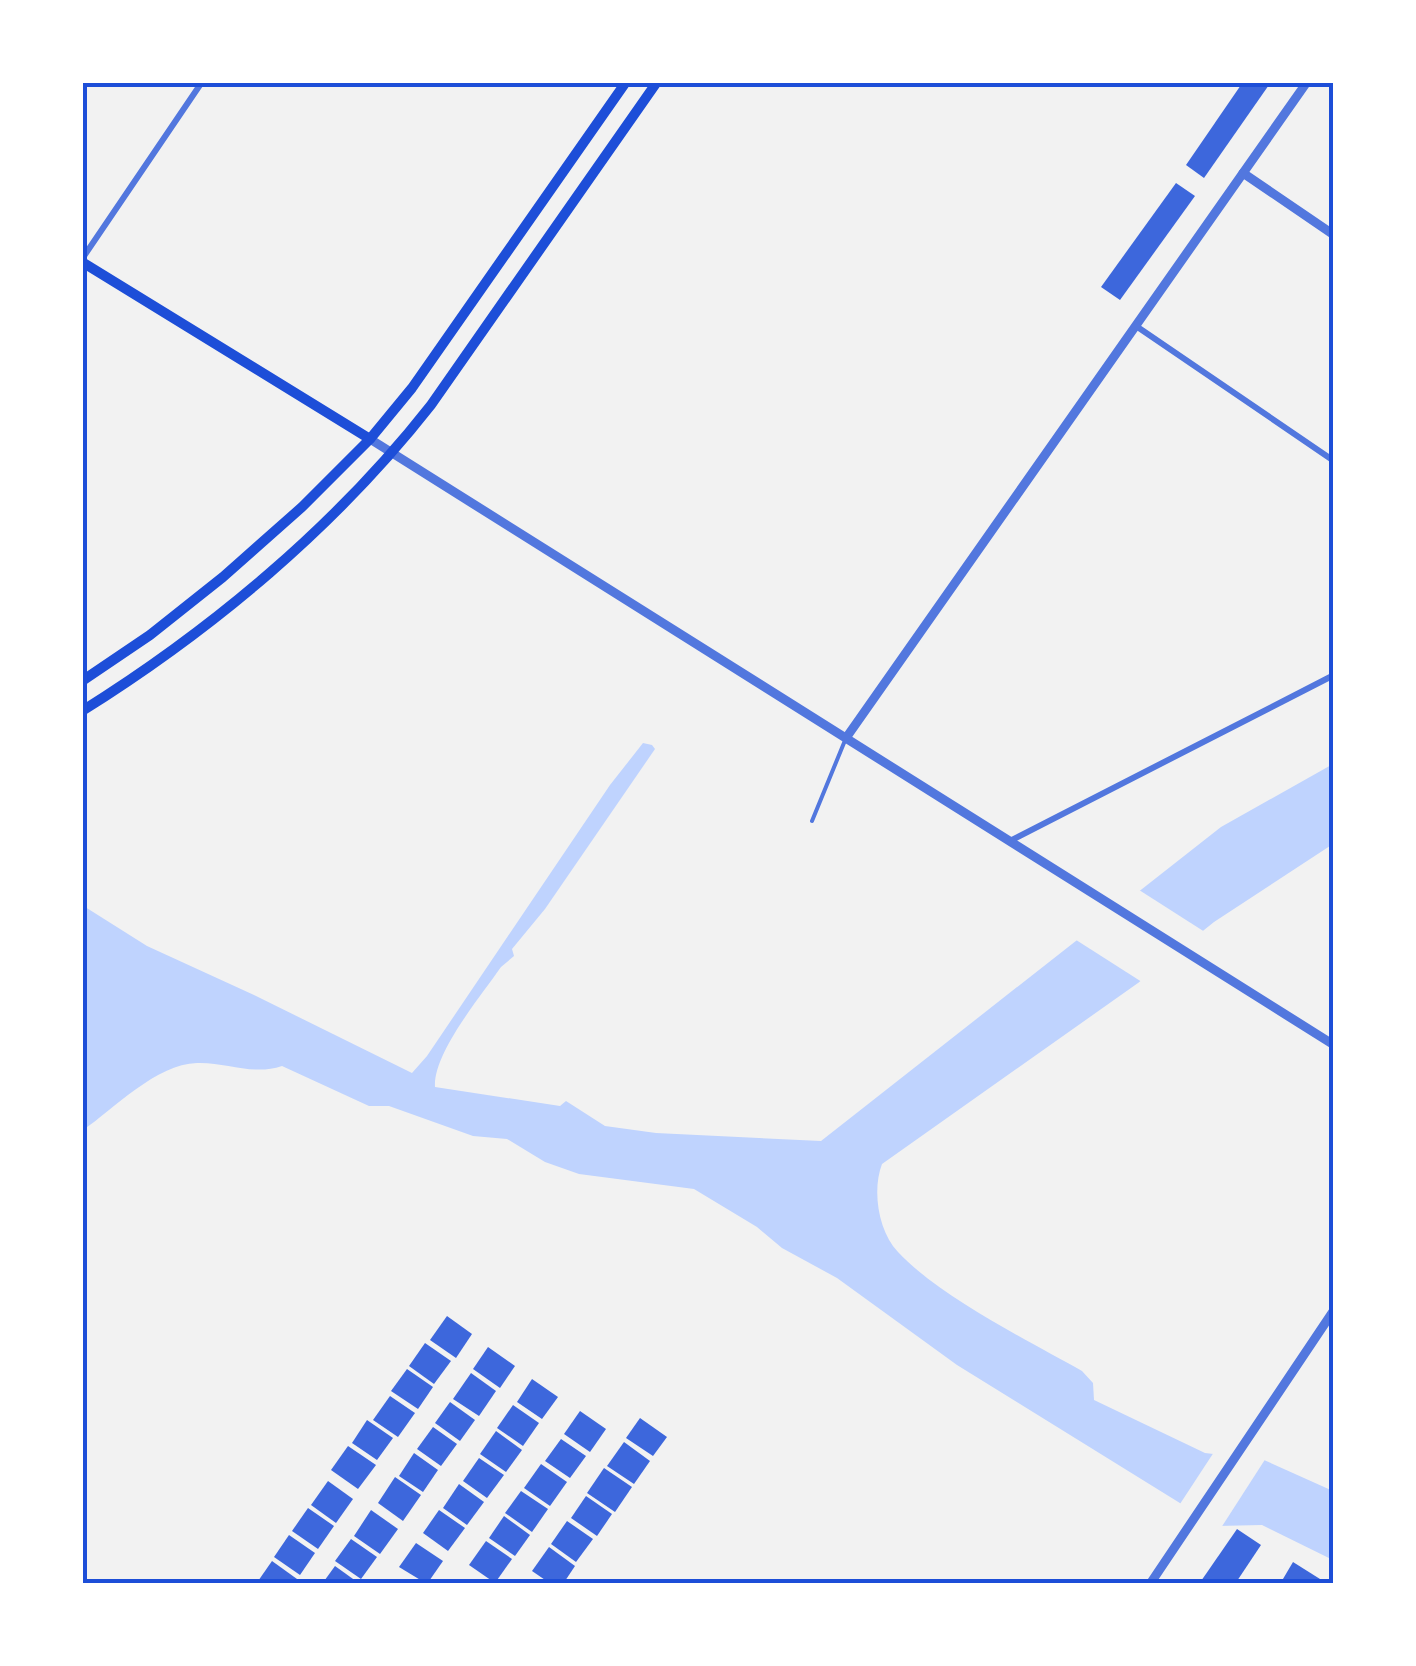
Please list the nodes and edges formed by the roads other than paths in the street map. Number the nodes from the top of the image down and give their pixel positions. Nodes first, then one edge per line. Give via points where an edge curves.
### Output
1 (202, 82) edge
2 (626, 82) edge
3 (657, 82) edge
4 (1307, 82) edge
5 (1243, 173) junction
6 (1334, 234) edge
7 (82, 261) edge
8 (1136, 326) junction
9 (370, 439) junction
10 (392, 453) junction
11 (1334, 461) edge
12 (1334, 675) edge
13 (82, 681) edge
14 (82, 711) edge
15 (846, 738) junction
16 (812, 821) dead end
17 (1010, 841) junction
18 (1334, 1044) edge
19 (1334, 1310) edge
20 (1150, 1584) edge

1 - 7 street
2 - 9 main road
3 - 10 main road
4 - 5 street
5 - 6 street
5 - 8 street
7 - 9 main road
8 - 11 street
8 - 15 street
9 - 10 street
9 - 13 main road via 210,588
10 - 14 main road via 228,606
10 - 15 street
12 - 17 street
15 - 16 lane
15 - 17 street
17 - 18 street
19 - 20 street

